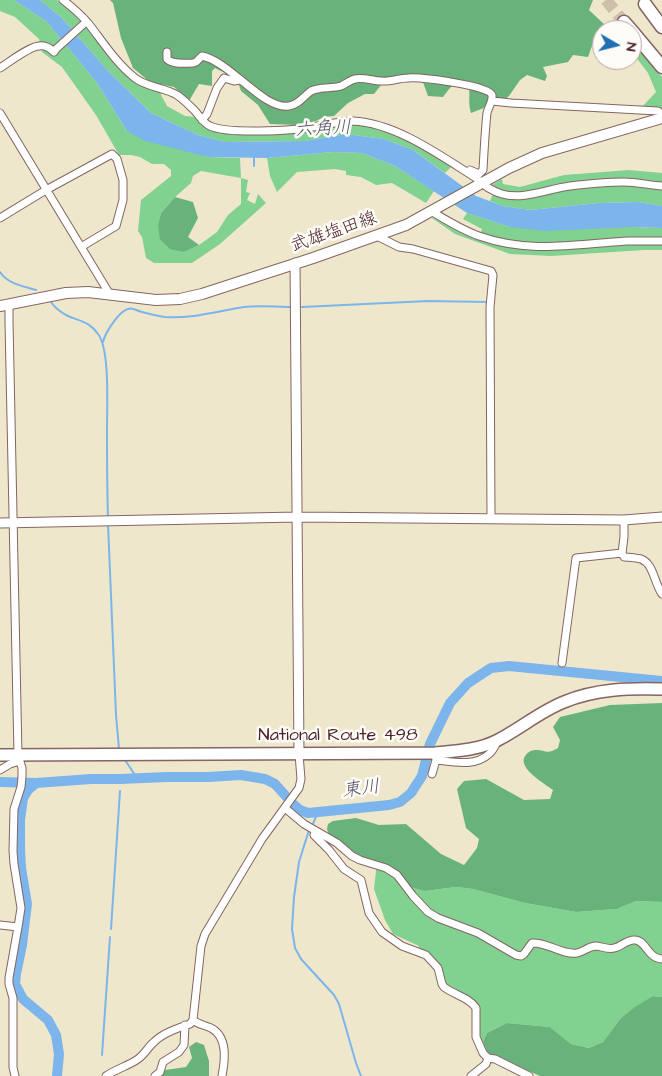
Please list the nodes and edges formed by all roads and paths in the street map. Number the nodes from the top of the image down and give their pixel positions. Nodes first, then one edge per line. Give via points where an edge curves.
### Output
1 (63, 0) edge
2 (645, 4) dead end
3 (85, 22) junction
4 (662, 27) edge
5 (642, 43) edge
6 (167, 52) dead end
7 (662, 67) edge
8 (0, 68) edge
9 (240, 80) junction
10 (492, 101) junction
11 (640, 110) junction
12 (0, 113) edge
13 (662, 114) edge
14 (662, 118) edge
15 (202, 120) junction
16 (642, 124) junction
17 (461, 169) junction
18 (480, 184) junction
19 (662, 186) edge
20 (46, 190) junction
21 (432, 210) junction
22 (0, 218) edge
23 (377, 236) junction
24 (662, 241) edge
25 (81, 247) junction
26 (295, 263) junction
27 (109, 294) junction
28 (5, 305) edge
29 (298, 517) junction
30 (662, 517) edge
31 (491, 519) junction
32 (624, 520) junction
33 (14, 522) junction
34 (0, 523) edge
35 (622, 553) junction
36 (662, 594) edge
37 (562, 663) dead end
38 (662, 690) edge
39 (299, 754) junction
40 (0, 755) edge
41 (436, 757) junction
42 (19, 758) junction
43 (0, 770) edge
44 (432, 774) dead end
45 (286, 807) junction
46 (315, 831) junction
47 (0, 925) edge
48 (18, 927) junction
49 (662, 959) edge
50 (193, 1020) junction
51 (185, 1026) junction
52 (488, 1058) junction
53 (15, 1076) edge
54 (106, 1076) edge
55 (155, 1076) edge
56 (222, 1076) edge
57 (471, 1076) edge
58 (529, 1076) edge

1 - 3 street
2 - 4 highway
3 - 8 street via 54,52 49,47 33,47
3 - 15 street via 135,78 177,95
5 - 7 highway
6 - 9 street via 167,59 173,63 193,63 202,56 210,57
9 - 10 street via 263,98 283,106 296,103 312,91 341,86 354,79 382,82 408,77 476,86 489,91
9 - 15 street via 224,78
10 - 11 street
10 - 17 street via 485,132 484,170 479,174
11 - 13 street
11 - 16 street
12 - 20 street
14 - 16 main road, 武雄塩田線
15 - 17 street via 210,126 231,131 288,130 354,121 378,125 414,139
16 - 18 main road, 武雄塩田線 via 542,154
17 - 18 street
18 - 19 street via 503,194 519,196 570,186 623,182
18 - 21 main road, 武雄塩田線
20 - 22 street
20 - 25 street
20 - 25 street via 112,154 117,159 123,180 123,200 116,226
21 - 23 main road, 武雄塩田線
21 - 24 street via 478,236 532,247
23 - 26 main road, 武雄塩田線
23 - 31 street via 399,247 493,274 490,307
25 - 27 street
26 - 27 main road, 武雄塩田線 via 180,299 156,300
26 - 29 street
27 - 28 main road, 武雄塩田線 via 66,293
28 - 33 street via 9,328
29 - 31 street
29 - 33 street
29 - 39 street
30 - 32 street
31 - 32 street
32 - 35 street
33 - 34 street
33 - 42 street
35 - 36 street via 649,564
35 - 37 street via 576,558
38 - 41 highway, National Route 498 via 621,689 580,696 547,710 498,740 475,749
39 - 41 highway, National Route 498 via 419,753
39 - 42 highway, National Route 498
39 - 45 street via 299,788
40 - 42 highway, National Route 498
41 - 44 street
42 - 43 street
42 - 48 street via 22,777 14,809 14,864 21,908
45 - 46 street
45 - 50 street via 262,839 205,934
46 - 49 street via 352,856 397,875 422,906 438,918 478,933 516,955 524,954 532,942 575,953 594,946 612,949 635,940 656,958
46 - 52 street via 314,835 344,869 361,880 369,913 382,932 402,946 426,955 438,968 444,987 475,1005 476,1037
47 - 48 street
48 - 53 street via 8,978 13,998
50 - 51 street
50 - 56 street via 212,1028 223,1040
51 - 54 street via 158,1038 137,1060
51 - 55 street via 184,1045 164,1062
52 - 57 street via 486,1064
52 - 58 street

